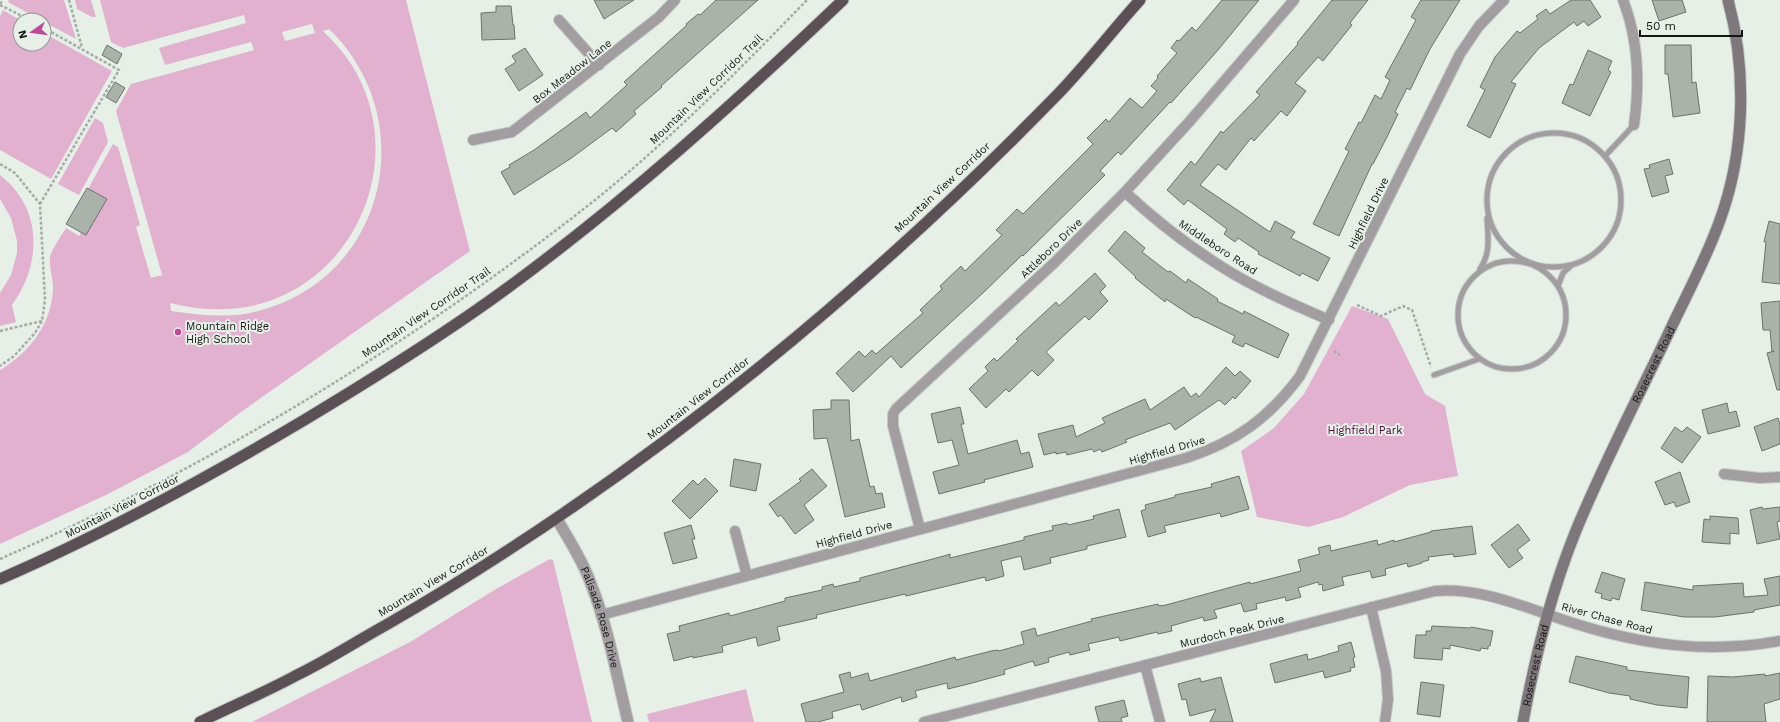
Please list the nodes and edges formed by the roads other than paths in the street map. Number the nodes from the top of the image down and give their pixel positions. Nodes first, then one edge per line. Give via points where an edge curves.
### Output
1 (675, 0) edge
2 (843, 0) edge
3 (1140, 0) edge
4 (1294, 0) edge
5 (1504, 0) edge
6 (1623, 0) edge
7 (1728, 0) edge
8 (559, 20) dead end
9 (599, 66) junction
10 (1634, 125) joint
11 (473, 140) dead end
12 (1605, 156) junction
13 (1125, 192) junction
14 (1486, 205) junction
15 (1531, 263) junction
16 (1573, 264) junction
17 (1479, 271) junction
18 (1558, 286) junction
19 (1328, 320) junction
20 (1479, 359) junction
21 (1434, 375) road end
22 (1724, 474) dead end
23 (1780, 476) edge
24 (557, 519) junction
25 (920, 529) junction
26 (735, 531) dead end
27 (747, 576) junction
28 (0, 579) edge
29 (1371, 607) junction
30 (601, 614) junction
31 (1547, 614) junction
32 (1780, 640) edge
33 (1145, 665) junction
34 (952, 719) edge
35 (200, 722) edge
36 (628, 722) edge
37 (924, 722) edge
38 (1160, 722) edge
39 (1385, 722) edge
40 (1524, 722) edge

1 - 9 street, Box Meadow Lane via 659,17
2 - 28 highway, Mountain View Corridor via 663,165 505,290 376,377 270,440 117,525
3 - 24 highway, Mountain View Corridor via 1053,98 952,198 833,306 690,422
4 - 13 street, Attleboro Drive via 1206,104
5 - 19 street, Highfield Drive via 1479,26 1460,54
6 - 10 street via 1631,22 1636,50 1638,88
7 - 31 main road, Rosecrest Road via 1736,36 1740,122 1734,170 1721,218 1578,526
8 - 9 street
9 - 11 street, Box Meadow Lane via 512,132
10 - 12 lane
12 - 14 lane via 1583,139 1567,134 1548,132 1528,138 1511,150 1498,164 1489,181
12 - 16 lane via 1614,167 1622,196 1616,226 1600,249 1588,258
13 - 19 street, Middleboro Road via 1170,231 1217,264
13 - 25 street, Attleboro Drive via 1054,263 896,409 893,414 893,426
14 - 15 lane via 1496,233 1510,252
14 - 17 lane via 1488,250 1486,260
15 - 16 lane via 1560,267
15 - 17 lane via 1513,260 1495,262
15 - 18 lane via 1546,272
16 - 18 lane via 1563,273
17 - 20 lane via 1467,284 1459,300 1457,318 1461,336
18 - 20 lane via 1565,302 1566,320 1562,338 1552,353 1537,364 1520,369 1502,369
19 - 25 street, Highfield Drive via 1300,376 1288,392 1260,420 1225,443 1186,458
20 - 21 lane
22 - 23 street via 1760,478
24 - 30 street, Palisade Rose Drive via 586,571
24 - 35 highway, Mountain View Corridor via 434,597 312,667
25 - 27 street, Highfield Drive
26 - 27 street
27 - 30 street, Highfield Drive
29 - 31 street, Murdoch Peak Drive via 1425,593 1454,590 1516,603
29 - 33 street, Murdoch Peak Drive
29 - 39 street via 1386,671 1388,699
30 - 36 street, Palisade Rose Drive
31 - 32 street, River Chase Road via 1639,641 1671,645 1735,647
31 - 40 main road, Rosecrest Road via 1533,668
33 - 34 street, Murdoch Peak Drive
33 - 38 street
34 - 37 street, Murdoch Peak Drive

